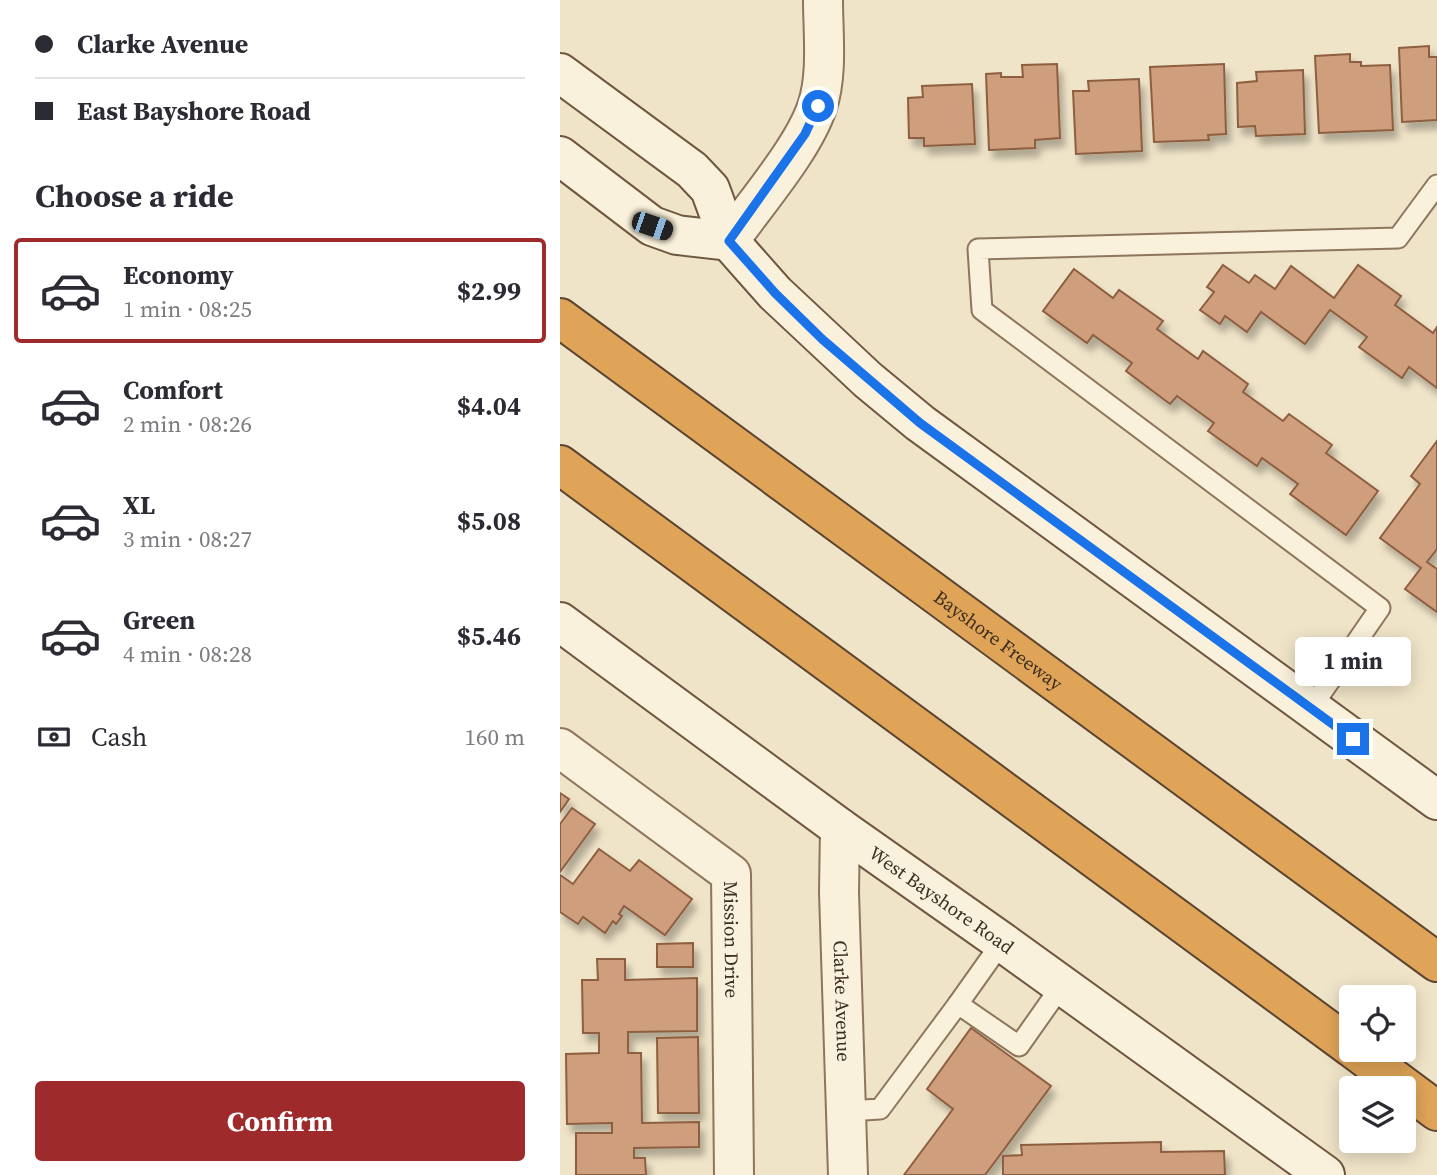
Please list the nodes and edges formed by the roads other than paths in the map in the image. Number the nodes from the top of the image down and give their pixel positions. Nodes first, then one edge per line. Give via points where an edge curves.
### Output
1 (823, 0) edge
2 (560, 73) edge
3 (560, 156) edge
4 (1437, 185) edge
5 (729, 241) junction
6 (560, 318) edge
7 (560, 465) edge
8 (560, 622) edge
9 (1311, 708) junction
10 (560, 748) edge
11 (1437, 800) edge
12 (840, 828) junction
13 (1002, 942) junction
14 (1437, 962) edge
15 (1062, 985) junction
16 (958, 1004) junction
17 (1339, 1039) edge
18 (1371, 1062) edge
19 (847, 1111) junction
20 (1437, 1111) edge
21 (734, 1175) edge
22 (848, 1175) edge
23 (1325, 1175) edge

1 - 5 street via 818,106 805,134
2 - 5 street via 692,170 710,189
3 - 5 street via 652,226 677,235
4 - 9 lane via 1398,238 978,249 982,310 1380,608
5 - 9 street via 822,339 920,423
6 - 14 highway, Bayshore Freeway
7 - 17 highway
8 - 12 street, West Bayshore Road
9 - 11 street
10 - 21 street, Mission Drive via 731,874
12 - 13 street, West Bayshore Road
12 - 19 street, Clarke Avenue
13 - 15 street, West Bayshore Road
13 - 16 lane
15 - 16 lane via 1019,1046
15 - 23 street, West Bayshore Road
16 - 19 lane via 880,1109
18 - 20 highway
19 - 22 street, Clarke Avenue

